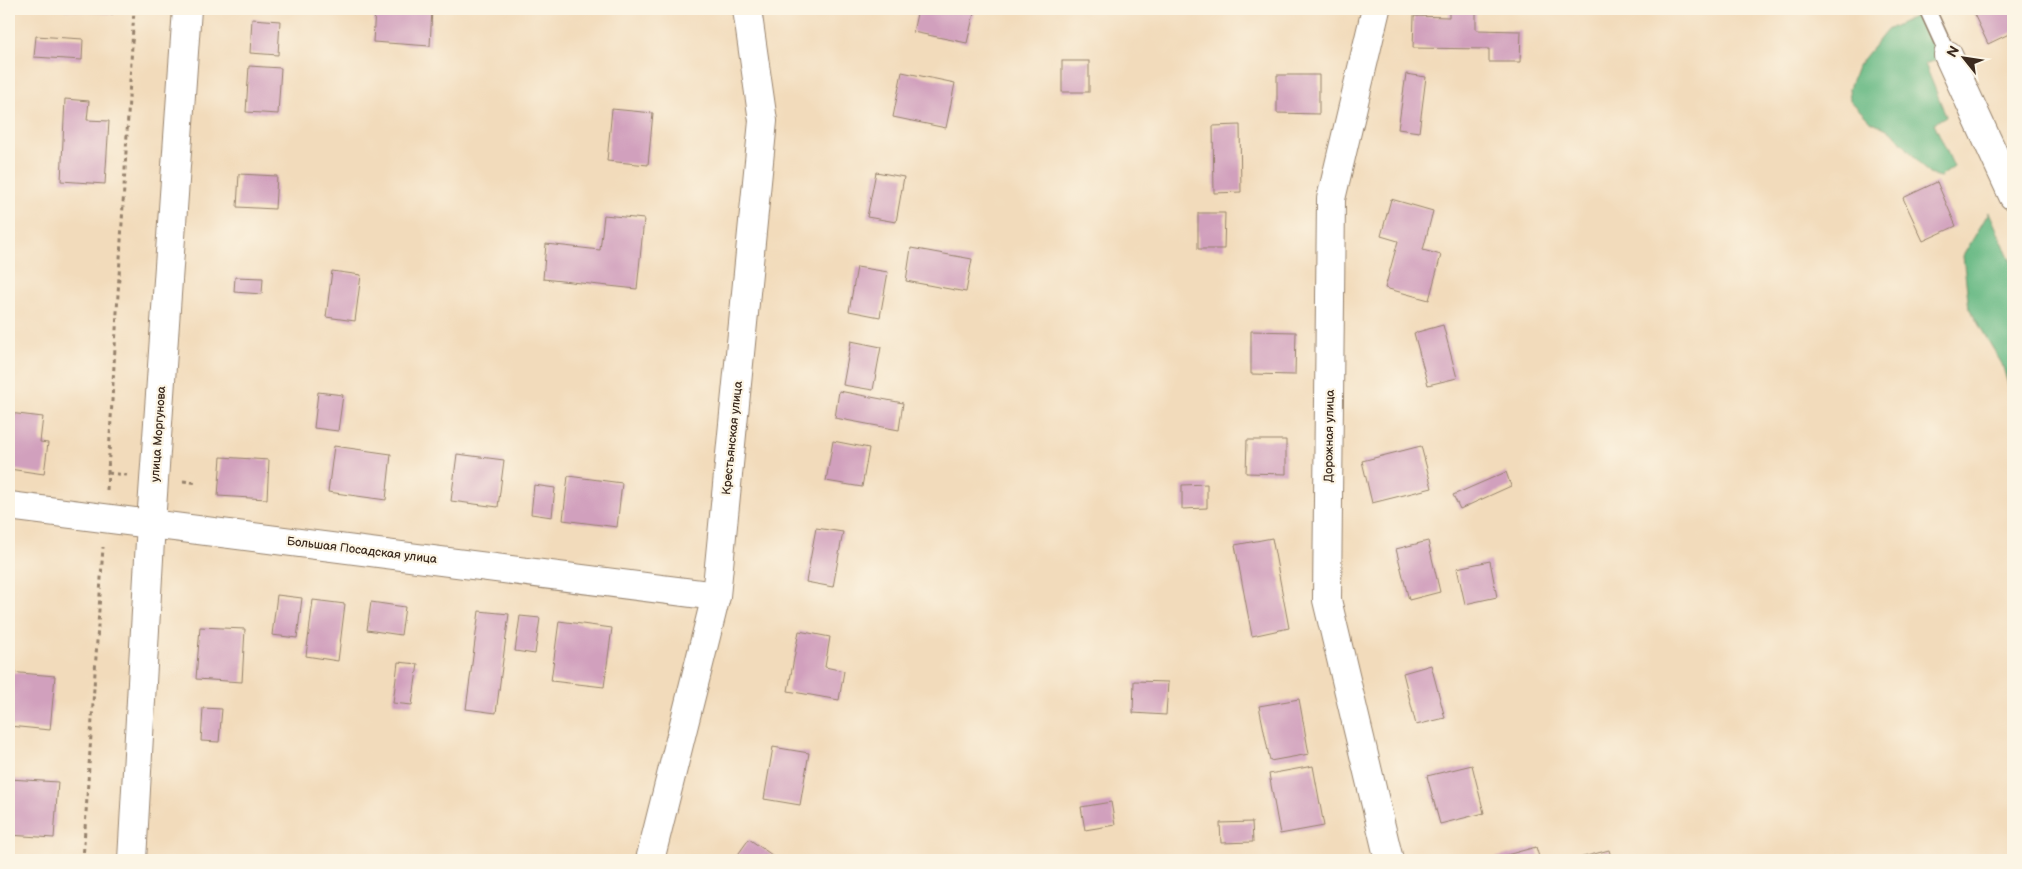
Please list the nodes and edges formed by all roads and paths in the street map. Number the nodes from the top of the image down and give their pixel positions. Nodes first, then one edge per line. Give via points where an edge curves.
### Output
1 (134, 9) edge
2 (187, 9) edge
3 (747, 9) edge
4 (1376, 9) edge
5 (1927, 9) edge
6 (1948, 55) joint
7 (2013, 196) edge
8 (9, 506) edge
9 (105, 518) junction
10 (152, 523) junction
11 (716, 596) junction
12 (83, 860) edge
13 (132, 860) edge
14 (650, 860) edge
15 (1389, 860) edge

1 - 9 path
2 - 10 street, улица Моргунова
3 - 11 street, Крестьянская улица via 763,121
4 - 15 street, Дорожная улица via 1331,198 1327,600
5 - 6 lane
6 - 7 street
8 - 9 street, Большая Посадская улица
9 - 10 street, Большая Посадская улица
9 - 12 path
10 - 11 street, Большая Посадская улица
10 - 13 street, улица Моргунова
11 - 14 street, Крестьянская улица

